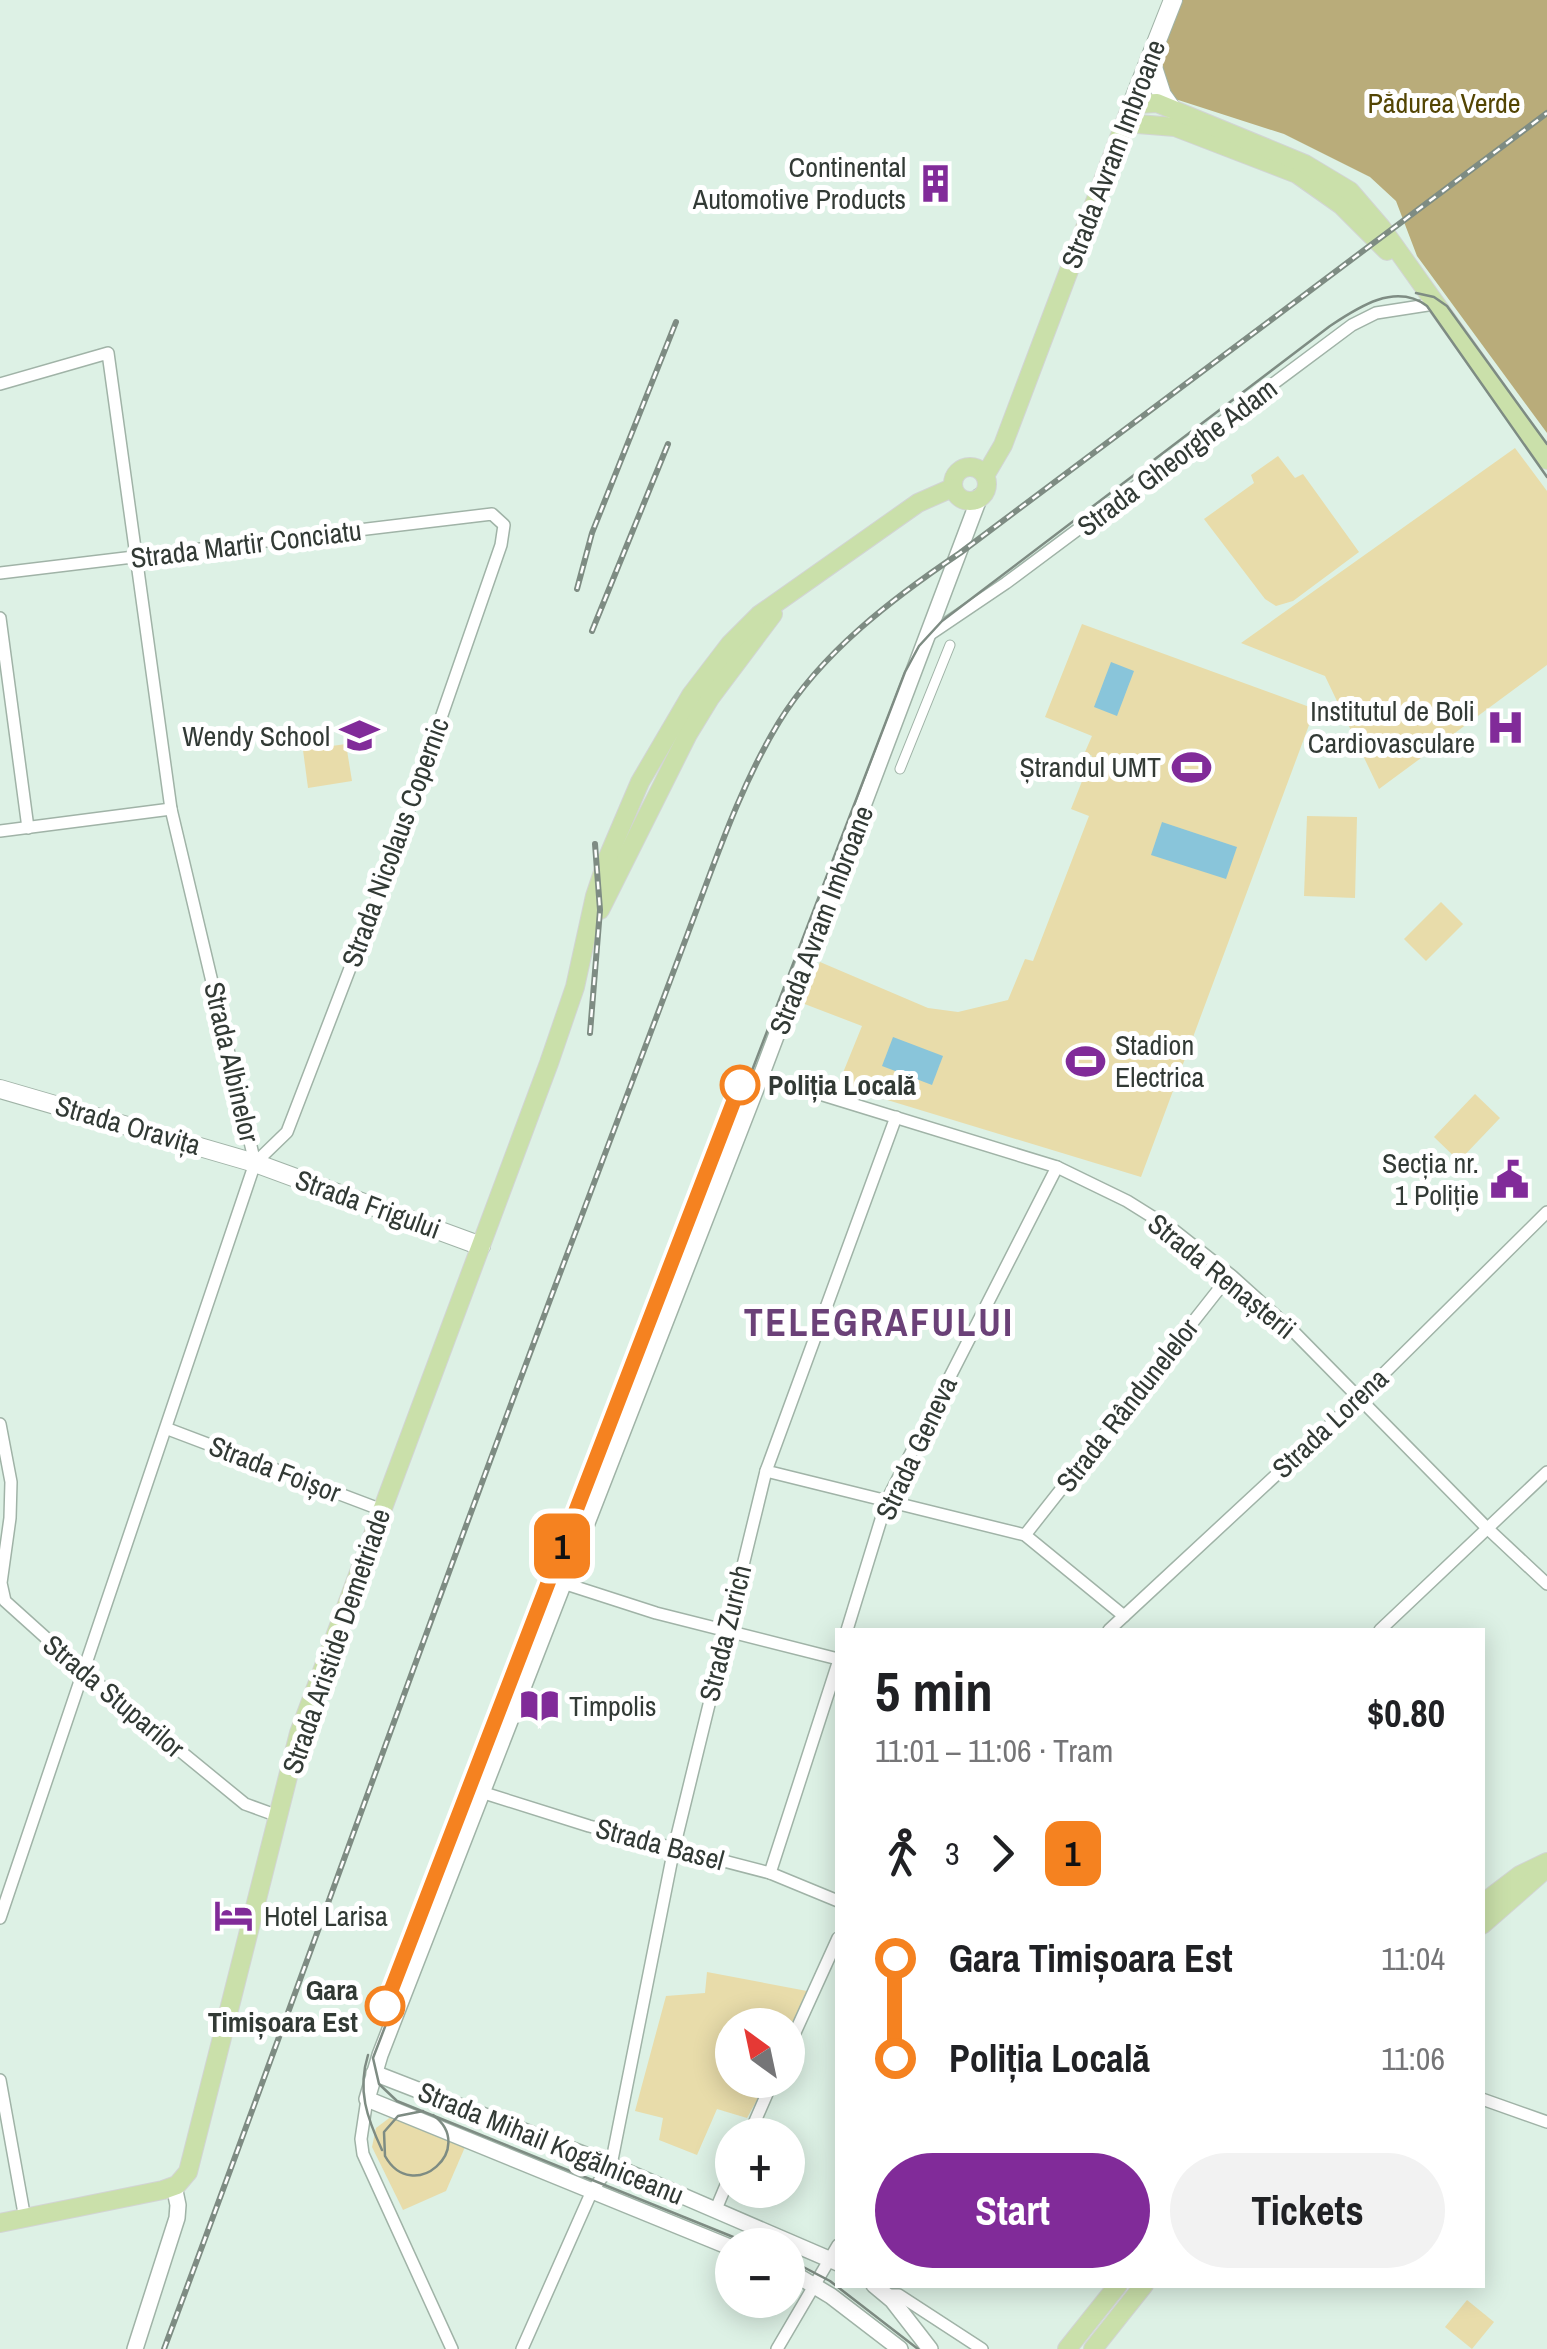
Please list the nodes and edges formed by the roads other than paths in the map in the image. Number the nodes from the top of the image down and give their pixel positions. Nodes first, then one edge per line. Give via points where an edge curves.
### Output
1 (1174, 0) edge
2 (1150, 58) junction
3 (1172, 109) junction
4 (1128, 116) junction
5 (1418, 282) junction
6 (1434, 304) junction
7 (0, 384) edge
8 (1547, 460) edge
9 (986, 474) junction
10 (965, 495) junction
11 (492, 514) joint
12 (135, 558) junction
13 (0, 574) edge
14 (0, 618) edge
15 (929, 635) junction
16 (950, 645) dead end
17 (900, 770) dead end
18 (171, 809) junction
19 (28, 828) junction
20 (0, 831) edge
21 (761, 1076) junction
22 (0, 1089) edge
23 (896, 1117) junction
24 (255, 1162) junction
25 (1057, 1167) junction
26 (1547, 1212) edge
27 (481, 1246) junction
28 (1230, 1275) junction
29 (1359, 1398) junction
30 (0, 1424) edge
31 (168, 1429) junction
32 (766, 1471) junction
33 (1547, 1472) edge
34 (886, 1500) junction
35 (382, 1510) junction
36 (1487, 1528) junction
37 (1025, 1535) junction
38 (563, 1583) junction
39 (1547, 1584) edge
40 (1124, 1616) junction
41 (849, 1628) edge
42 (1111, 1628) edge
43 (1382, 1628) edge
44 (725, 1632) junction
45 (835, 1660) edge
46 (835, 1670) edge
47 (85, 1673) junction
48 (481, 1792) junction
49 (278, 1816) junction
50 (674, 1848) junction
51 (1547, 1865) edge
52 (770, 1873) junction
53 (835, 1900) edge
54 (1485, 1902) edge
55 (0, 1918) edge
56 (1485, 1922) edge
57 (835, 1945) edge
58 (805, 2011) edge
59 (374, 2073) junction
60 (0, 2080) edge
61 (367, 2100) junction
62 (1485, 2100) edge
63 (1547, 2122) edge
64 (610, 2165) junction
65 (174, 2186) junction
66 (592, 2191) junction
67 (716, 2210) joint
68 (24, 2219) junction
69 (0, 2223) edge
70 (715, 2241) edge
71 (834, 2255) edge
72 (805, 2279) edge
73 (813, 2283) junction
74 (1116, 2288) edge
75 (1142, 2288) edge
76 (881, 2290) edge
77 (134, 2349) edge
78 (452, 2349) edge
79 (522, 2349) edge
80 (777, 2349) edge
81 (900, 2349) edge
82 (930, 2349) edge
83 (982, 2349) edge
84 (1068, 2349) edge
85 (1093, 2349) edge

1 - 2 main road, Strada Avram Imbroane
2 - 3 main road
2 - 4 main road, Strada Avram Imbroane
3 - 4 main road via 1140,104
3 - 5 main road via 1330,176 1381,227
4 - 5 main road via 1297,174 1341,205
4 - 9 main road, Strada Avram Imbroane via 1003,445
5 - 6 main road
6 - 8 main road
6 - 15 street, Strada Gheorghe Adam via 1376,313 1352,325
7 - 12 street, Strada Albinelor via 108,352
9 - 10 main road, Strada Avram Imbroane via 988,484
9 - 10 main road, Strada Aristide Demetriade via 976,468 954,478
10 - 15 street, Strada Avram Imbroane via 970,523
10 - 27 main road, Strada Aristide Demetriade via 918,503 791,592 695,722 585,942 565,1017
11 - 12 street, Strada Martir Conciatu
11 - 24 street, Strada Nicolaus Copernic via 504,525 501,545 392,859 287,1132
12 - 13 street, Strada Martir Conciatu
12 - 18 street, Strada Albinelor
14 - 19 street
15 - 21 street, Strada Avram Imbroane
16 - 17 street
18 - 19 street
18 - 24 street, Strada Albinelor
19 - 20 street
21 - 23 street, Strada Renașterii
21 - 38 street, Strada Avram Imbroane
22 - 24 main road, Strada Oravița
23 - 25 street, Strada Renașterii
23 - 32 street, Strada Zurich
24 - 27 main road, Strada Frigului
24 - 31 street, Strada Albinelor
25 - 28 street, Strada Renașterii via 1175,1231
25 - 34 street, Strada Geneva
26 - 29 street, Strada Lorena
27 - 35 main road, Strada Aristide Demetriade
28 - 29 street, Strada Renașterii
28 - 37 street, Strada Rândunelelor
29 - 36 street, Strada Renașterii
29 - 40 street, Strada Lorena
30 - 47 street, Strada Stuparilor via 11,1482 1,1593
31 - 35 street, Strada Foișor
31 - 47 street, Strada Albinelor
32 - 34 street
32 - 44 street, Strada Zurich
33 - 36 street
34 - 37 street
34 - 41 street, Strada Geneva
35 - 49 main road, Strada Aristide Demetriade via 299,1734
36 - 39 street, Strada Renașterii
36 - 43 street
37 - 40 street
38 - 44 street
38 - 48 street, Strada Avram Imbroane
40 - 42 street, Strada Lorena
44 - 45 street
44 - 50 street, Strada Zurich
46 - 52 street
47 - 49 street, Strada Stuparilor via 244,1804
47 - 55 street, Strada Albinelor
48 - 50 street, Strada Basel
48 - 59 street, Strada Avram Imbroane
49 - 65 main road, Strada Aristide Demetriade via 195,2150
50 - 52 street, Strada Basel
50 - 64 street, Strada Zurich
51 - 54 main road via 1520,1875
51 - 56 main road
52 - 53 street, Strada Basel
57 - 58 street
59 - 61 street, Strada Avram Imbroane
59 - 64 street, Strada Mihail Kogălniceanu
60 - 68 street
61 - 66 street, Strada Mihail Kogălniceanu
61 - 78 street via 365,2159
62 - 63 street
64 - 66 street
64 - 67 street, Strada Mihail Kogălniceanu
65 - 68 main road
65 - 77 street, Strada Aristide Demetriade via 177,2218
66 - 70 street, Strada Mihail Kogălniceanu
66 - 79 street
67 - 71 street, Strada Mihail Kogălniceanu
68 - 69 main road
71 - 73 street
72 - 73 street
73 - 80 street
73 - 81 street
74 - 84 main road
75 - 85 main road
76 - 82 street
76 - 83 street via 900,2295

